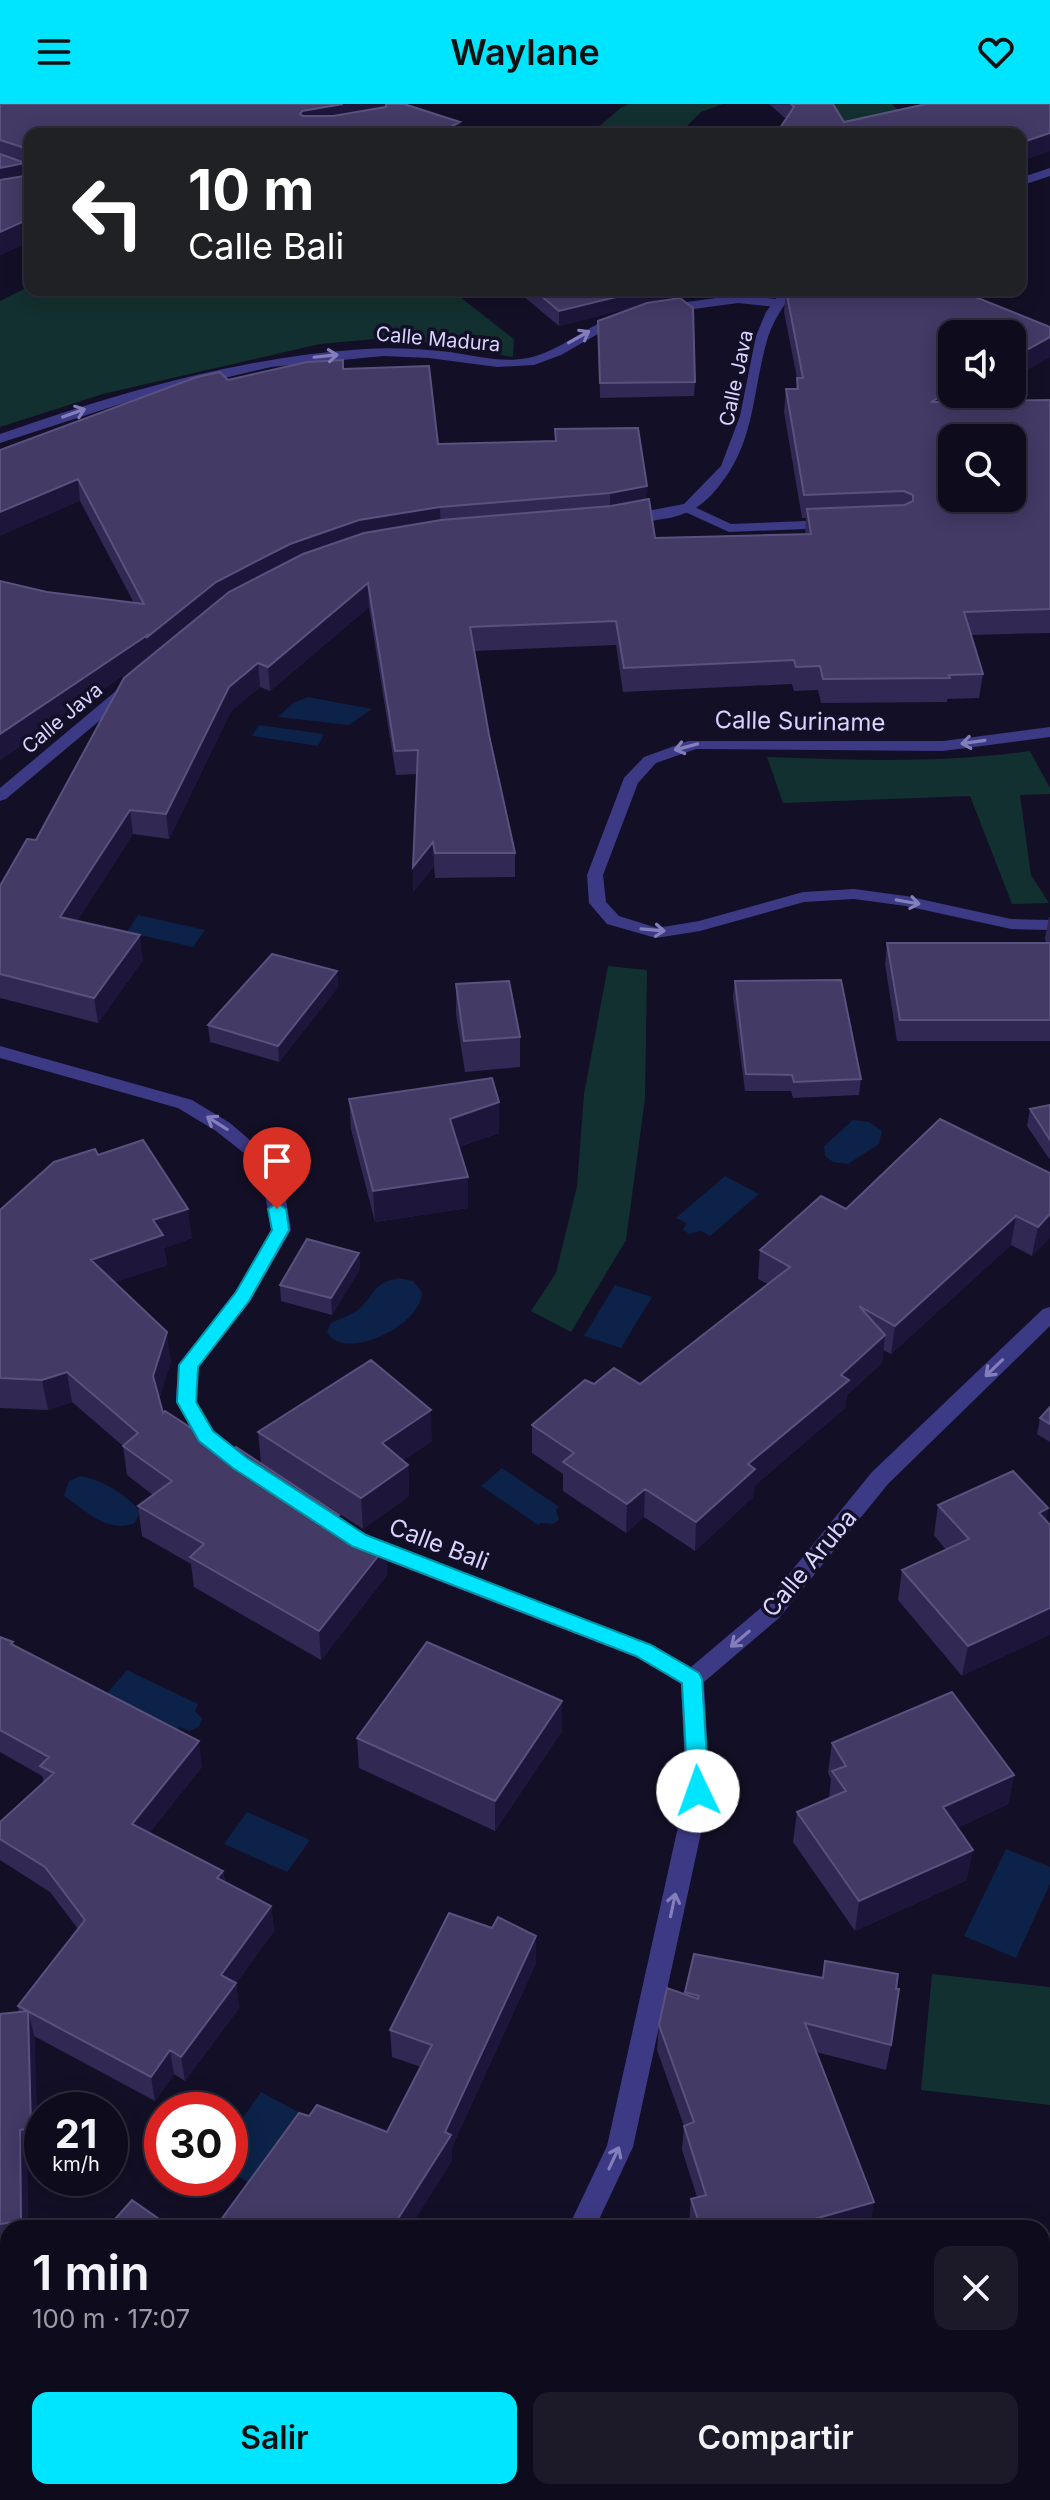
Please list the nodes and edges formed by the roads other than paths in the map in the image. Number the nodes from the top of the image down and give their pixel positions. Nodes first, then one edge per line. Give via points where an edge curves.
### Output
1 (1050, 172) edge
2 (1026, 180) edge
3 (783, 296) edge
4 (776, 303) junction
5 (655, 310) edge
6 (629, 317) edge
7 (0, 439) edge
8 (688, 508) junction
9 (610, 522) edge
10 (839, 524) edge
11 (146, 674) edge
12 (1050, 732) edge
13 (0, 796) edge
14 (1050, 925) edge
15 (0, 1052) edge
16 (1050, 1314) edge
17 (253, 1472) edge
18 (345, 1532) edge
19 (692, 1679) junction
20 (585, 2220) edge

1 - 2 street
3 - 4 street, Calle Java
4 - 5 street via 738,299
4 - 8 street, Calle Java via 759,348 743,439 726,473
7 -> 6 street, Calle Madura via 187,379 272,362 394,351 491,364 537,360 604,323
8 - 9 street
8 - 10 street via 729,528
11 - 13 street, Calle Java
12 -> 14 street, Calle Suriname via 943,746 694,744 650,760 630,781 595,875 598,903 613,920 656,933 803,897 854,894 1011,924
17 -> 15 street via 206,1436 186,1402 188,1365 243,1296 281,1230 274,1187 256,1153 185,1104
16 -> 19 street, Calle Aruba via 880,1478 771,1612
18 - 19 street, Calle Bali via 644,1651
20 -> 19 street via 620,2147 698,1791

